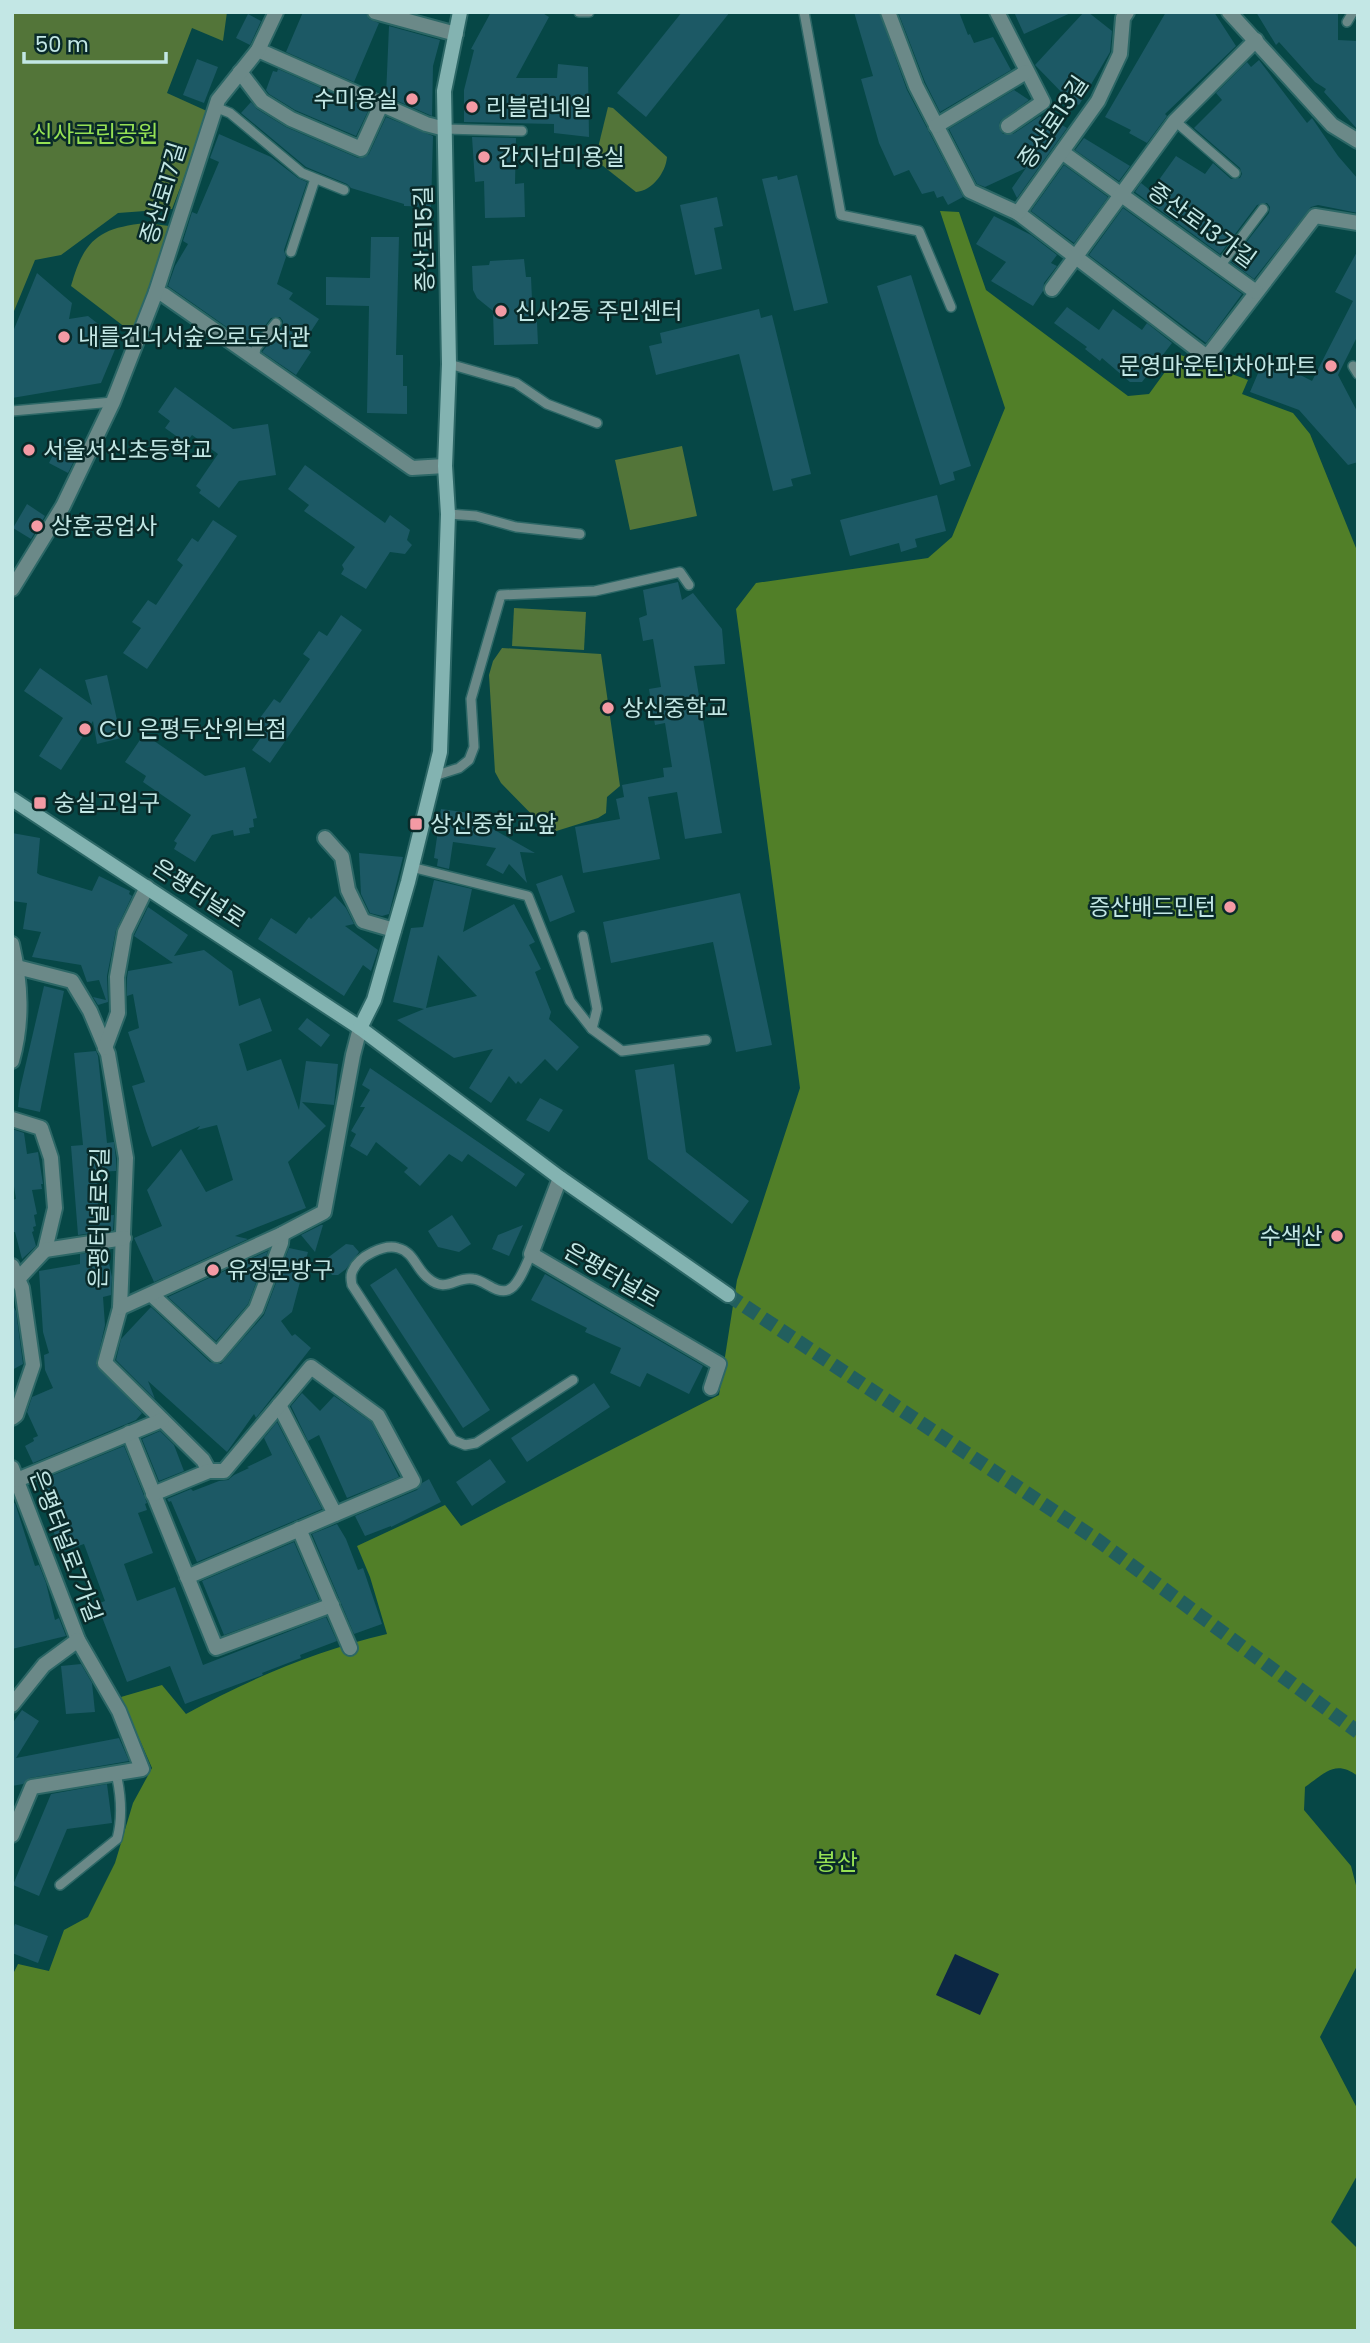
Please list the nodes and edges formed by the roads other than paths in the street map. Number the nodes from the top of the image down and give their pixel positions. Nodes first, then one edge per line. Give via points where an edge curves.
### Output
1 (276, 12) edge
2 (375, 12) edge
3 (460, 12) edge
4 (579, 12) edge
5 (589, 12) edge
6 (804, 12) edge
7 (888, 12) edge
8 (997, 12) edge
9 (1127, 12) edge
10 (1229, 12) edge
11 (1353, 12) edge
12 (1347, 22) dead end
13 (456, 34) junction
14 (1256, 40) junction
15 (258, 50) junction
16 (240, 72) junction
17 (1026, 72) junction
18 (381, 104) junction
19 (215, 107) junction
20 (1175, 121) junction
21 (1008, 125) dead end
22 (936, 126) junction
23 (445, 129) junction
24 (522, 131) dead end
25 (1358, 141) edge
26 (1062, 152) junction
27 (1235, 173) dead end
28 (316, 179) junction
29 (344, 190) dead end
30 (1121, 194) junction
31 (1263, 209) dead end
32 (1018, 213) junction
33 (1358, 223) edge
34 (291, 252) dead end
35 (1076, 257) junction
36 (1220, 266) junction
37 (1052, 289) dead end
38 (156, 292) junction
39 (1256, 292) junction
40 (951, 307) dead end
41 (276, 323) dead end
42 (254, 359) junction
43 (449, 364) junction
44 (113, 402) junction
45 (12, 411) edge
46 (597, 423) dead end
47 (446, 466) junction
48 (448, 514) junction
49 (580, 534) dead end
50 (689, 585) dead end
51 (12, 589) edge
52 (434, 776) junction
53 (12, 799) edge
54 (325, 838) dead end
55 (411, 867) junction
56 (147, 887) junction
57 (394, 930) junction
58 (583, 936) dead end
59 (12, 944) edge
60 (18, 967) junction
61 (360, 1028) junction
62 (592, 1029) junction
63 (706, 1040) dead end
64 (105, 1048) junction
65 (12, 1061) edge
66 (12, 1119) edge
67 (560, 1178) junction
68 (282, 1234) junction
69 (124, 1238) junction
70 (45, 1250) junction
71 (531, 1254) junction
72 (15, 1273) edge
73 (152, 1295) junction
74 (728, 1295) tunnel mouth
75 (121, 1308) junction
76 (573, 1380) dead end
77 (711, 1388) dead end
78 (279, 1405) junction
79 (12, 1418) edge
80 (162, 1420) junction
81 (129, 1433) junction
82 (209, 1471) junction
83 (14, 1474) edge
84 (153, 1494) junction
85 (335, 1514) junction
86 (299, 1529) junction
87 (187, 1577) junction
88 (332, 1605) junction
89 (78, 1640) junction
90 (350, 1648) dead end
91 (12, 1705) edge
92 (116, 1773) junction
93 (12, 1835) edge
94 (60, 1885) dead end

1 - 15 street, 증산로17길
2 - 13 street
3 - 13 main road, 증산로15길
4 - 5 lane
6 - 40 lane via 841,215 919,231
7 - 22 street, 증산로13가길
8 - 17 street
9 - 26 street, 증산로13길 via 1120,54 1098,102
10 - 14 street
11 - 12 lane
13 - 23 main road, 증산로15길 via 444,90
14 - 20 street
14 - 25 street via 1332,125
15 - 16 street, 증산로17길
15 - 18 street
16 - 18 street via 262,101 362,149
16 - 19 street, 증산로17길
17 - 21 street via 1043,102
17 - 22 street
18 - 23 street
19 - 28 lane via 230,113 302,173
19 - 38 street, 증산로17길
20 - 27 lane
20 - 30 street
22 - 32 street, 증산로13가길 via 970,191
23 - 24 lane
23 - 43 main road, 증산로15길
26 - 30 street
26 - 32 street, 증산로13길
28 - 29 lane
28 - 34 lane
30 - 35 street, 증산로13가길
30 - 36 street, 증산로13가길
31 - 36 lane
32 - 35 street, 증산로13가길
33 - 39 street via 1315,216
35 - 37 street, 증산로13가길
35 - 39 street, 증산로13가길 via 1207,357
36 - 39 street, 증산로13가길
38 - 42 street
38 - 44 street, 증산로17길
41 - 42 lane via 256,348
42 - 47 street via 412,468
43 - 46 lane via 516,383 547,404
43 - 47 main road, 증산로15길
44 - 45 lane
44 - 51 street, 증산로17길 via 63,506
47 - 48 main road, 증산로15길
48 - 49 lane
48 - 52 main road, 증산로15길 via 440,752
50 - 52 lane via 680,572 595,591 501,595 471,699 474,747 459,768
52 - 55 main road, 증산로15길
53 - 56 main road, 은평터널로
54 - 57 street via 342,857 348,890 363,920
55 - 57 main road, 증산로15길
55 - 62 lane via 528,896 570,1001
56 - 61 main road, 은평터널로
56 - 64 street via 125,932 117,977 118,1013
57 - 61 main road, 증산로15길
58 - 62 lane via 597,1009
59 - 60 street
60 - 64 street, 은평터널로5길 via 72,981
60 - 65 street via 22,996
61 - 67 main road, 은평터널로
61 - 68 street via 324,1212
62 - 63 lane via 622,1051
64 - 69 street, 은평터널로5길 via 126,1158
66 - 70 street via 41,1128 51,1158 55,1208
67 - 71 street, 은평터널로
67 - 74 main road, 은평터널로
68 - 73 street, 은평터널로5길
68 - 73 street via 256,1310 217,1355
69 - 70 street
69 - 75 street, 은평터널로5길
70 - 72 street
71 - 76 lane via 515,1285 497,1290 476,1279 437,1283 428,1279 405,1251 383,1247 354,1266 352,1285 457,1443 476,1443
71 - 77 street, 은평터널로 via 719,1364
72 - 79 street via 22,1288 33,1365
73 - 75 street, 은평터널로5길
75 - 80 street, 은평터널로5길 via 105,1363
78 - 82 street via 224,1471
78 - 85 street
78 - 85 street via 311,1367 378,1416 414,1481
80 - 81 street
80 - 82 street, 은평터널로5길
81 - 83 street
81 - 84 street
82 - 84 street
83 - 89 street, 은평터널로7가길
84 - 87 street
85 - 86 street
86 - 87 street
86 - 88 street
87 - 88 street via 216,1648
88 - 90 street
89 - 91 street, 은평터널로7가길 via 44,1665
89 - 92 street, 은평터널로7가길 via 119,1711 142,1769
92 - 93 street, 은평터널로7가길 via 32,1787
92 - 94 lane via 121,1795 117,1839

